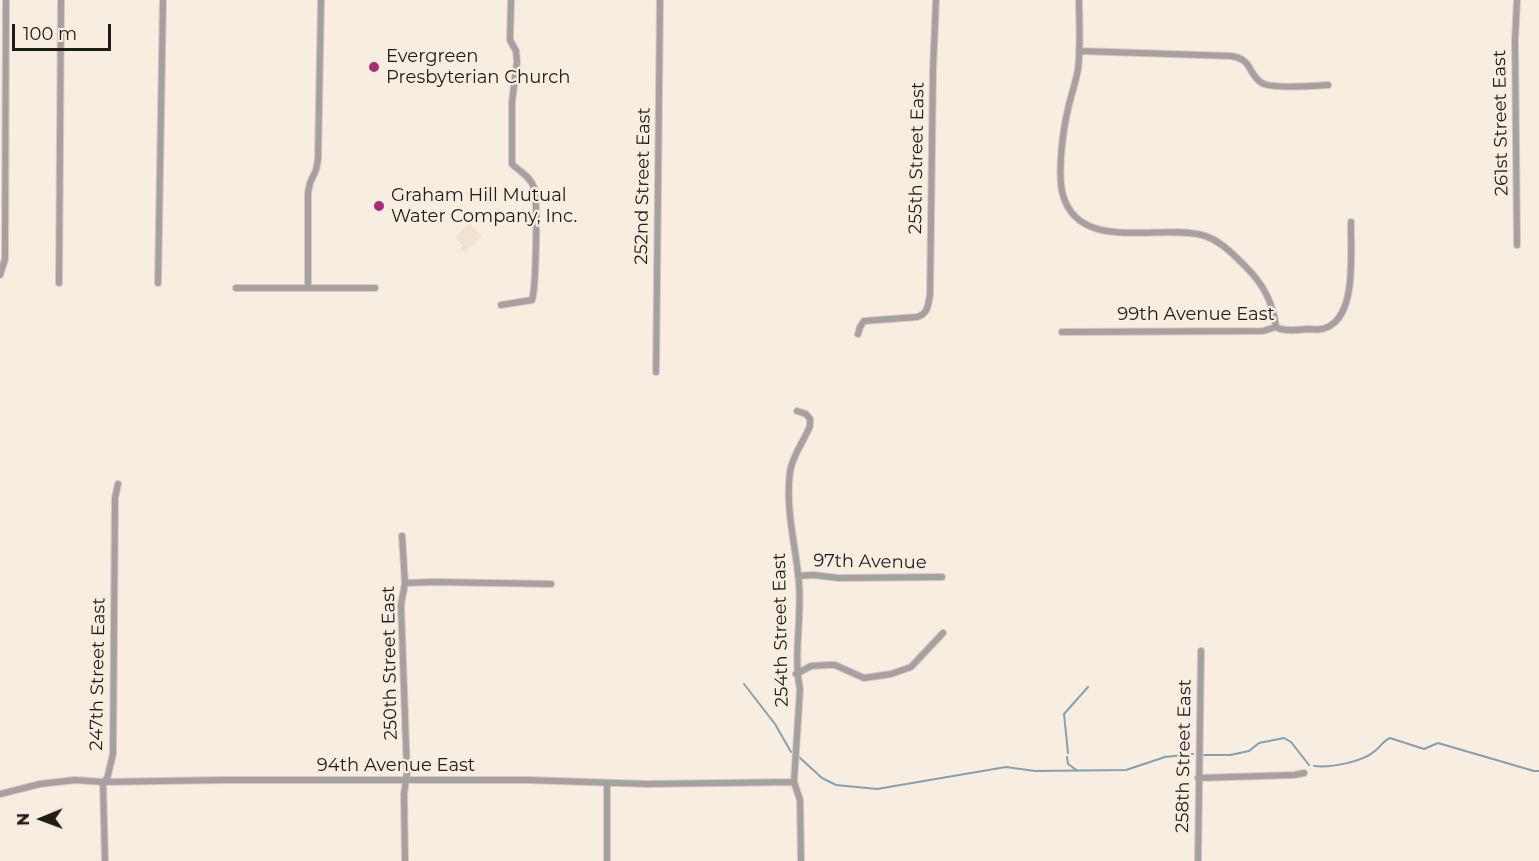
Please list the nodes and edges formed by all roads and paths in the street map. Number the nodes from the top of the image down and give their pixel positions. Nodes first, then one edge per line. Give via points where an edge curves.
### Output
1 (6, 0) edge
2 (61, 0) edge
3 (163, 0) edge
4 (321, 0) edge
5 (510, 0) edge
6 (660, 0) edge
7 (936, 0) edge
8 (1079, 0) edge
9 (1517, 0) edge
10 (1079, 51) junction
11 (1328, 86) dead end
12 (1350, 222) dead end
13 (1517, 245) dead end
14 (0, 275) edge
15 (59, 282) dead end
16 (158, 283) dead end
17 (236, 288) dead end
18 (308, 288) junction
19 (375, 288) dead end
20 (501, 305) dead end
21 (1275, 327) junction
22 (1062, 332) dead end
23 (858, 334) dead end
24 (656, 372) dead end
25 (797, 411) dead end
26 (118, 484) dead end
27 (402, 537) dead end
28 (798, 576) junction
29 (942, 577) dead end
30 (405, 583) junction
31 (551, 584) dead end
32 (943, 633) dead end
33 (1201, 651) dead end
34 (796, 674) junction
35 (1305, 773) dead end
36 (1198, 778) junction
37 (405, 781) junction
38 (103, 782) junction
39 (794, 782) junction
40 (607, 783) junction
41 (0, 794) edge
42 (105, 861) edge
43 (405, 861) edge
44 (607, 861) edge
45 (801, 861) edge
46 (1198, 861) edge

1 - 14 street via 5,259
2 - 15 street
3 - 16 street
4 - 18 street via 319,150 308,193
5 - 20 street via 510,40 517,62 511,154 512,164 534,188 535,280 532,300
6 - 24 street, 252nd Street East
7 - 23 street, 255th Street East via 927,309 917,317 868,320
8 - 10 street
9 - 13 street, 261st Street East
10 - 11 street via 1231,56 1247,63 1264,84
10 - 21 street via 1064,130 1062,164 1063,194 1074,215 1083,224 1099,230 1191,233 1214,240 1263,286 1272,305
12 - 21 street, 99th Avenue East via 1350,291 1344,310 1323,329
17 - 18 street
18 - 19 street
21 - 22 street, 99th Avenue East via 1263,332
25 - 28 street, 254th Street East via 810,419 789,473 789,514
26 - 38 street, 247th Street East via 113,754
27 - 30 street, 250th Street East
28 - 29 street, 97th Avenue
28 - 34 street, 254th Street East
30 - 31 street
30 - 37 street, 250th Street East via 401,605
32 - 34 street via 911,667 891,674 864,678 835,665 811,666
33 - 36 street, 258th Street East
34 - 39 street, 254th Street East via 800,689
35 - 36 street
36 - 46 street, 258th Street East
37 - 38 street, 94th Avenue East
37 - 40 street, 94th Avenue East
37 - 43 street, 250th Street East
38 - 41 street, 94th Avenue East via 55,781
38 - 42 street, 247th Street East
39 - 40 street, 94th Avenue East
39 - 45 street, 254th Street East via 800,800
40 - 44 street

